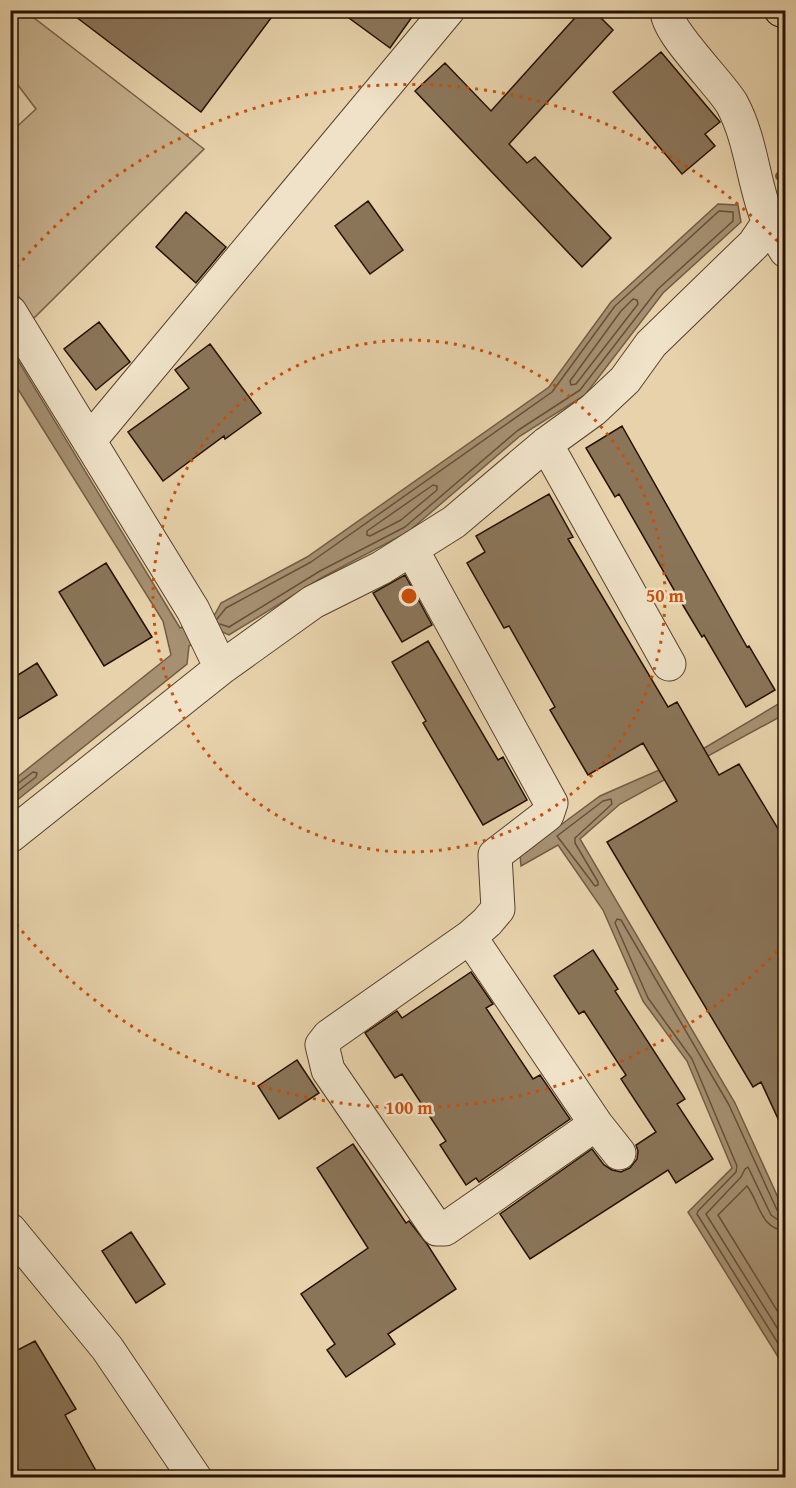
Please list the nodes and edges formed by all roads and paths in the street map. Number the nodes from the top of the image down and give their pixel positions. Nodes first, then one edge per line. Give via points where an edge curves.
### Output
1 (448, 10) edge
2 (667, 10) edge
3 (781, 10) edge
4 (786, 12) edge
5 (769, 222) junction
6 (786, 251) edge
7 (12, 320) edge
8 (89, 441) junction
9 (546, 444) junction
10 (412, 550) junction
11 (669, 664) dead end
12 (221, 668) junction
13 (10, 836) edge
14 (470, 937) junction
15 (596, 1124) junction
16 (619, 1153) dead end
17 (10, 1230) edge
18 (195, 1478) edge

1 - 8 street
2 - 5 street via 666,17 675,31 731,103
3 - 4 highway
5 - 6 street
5 - 9 street via 754,244 651,344 625,380 593,410
7 - 8 street
8 - 12 street via 193,610
9 - 10 street via 454,522
9 - 11 street
10 - 12 street via 313,602
10 - 14 street via 551,803 547,815 495,855 498,909
12 - 13 street
14 - 15 street
14 - 15 street via 329,1036 322,1045 328,1070 437,1229 445,1229
15 - 16 street
17 - 18 street via 107,1348

